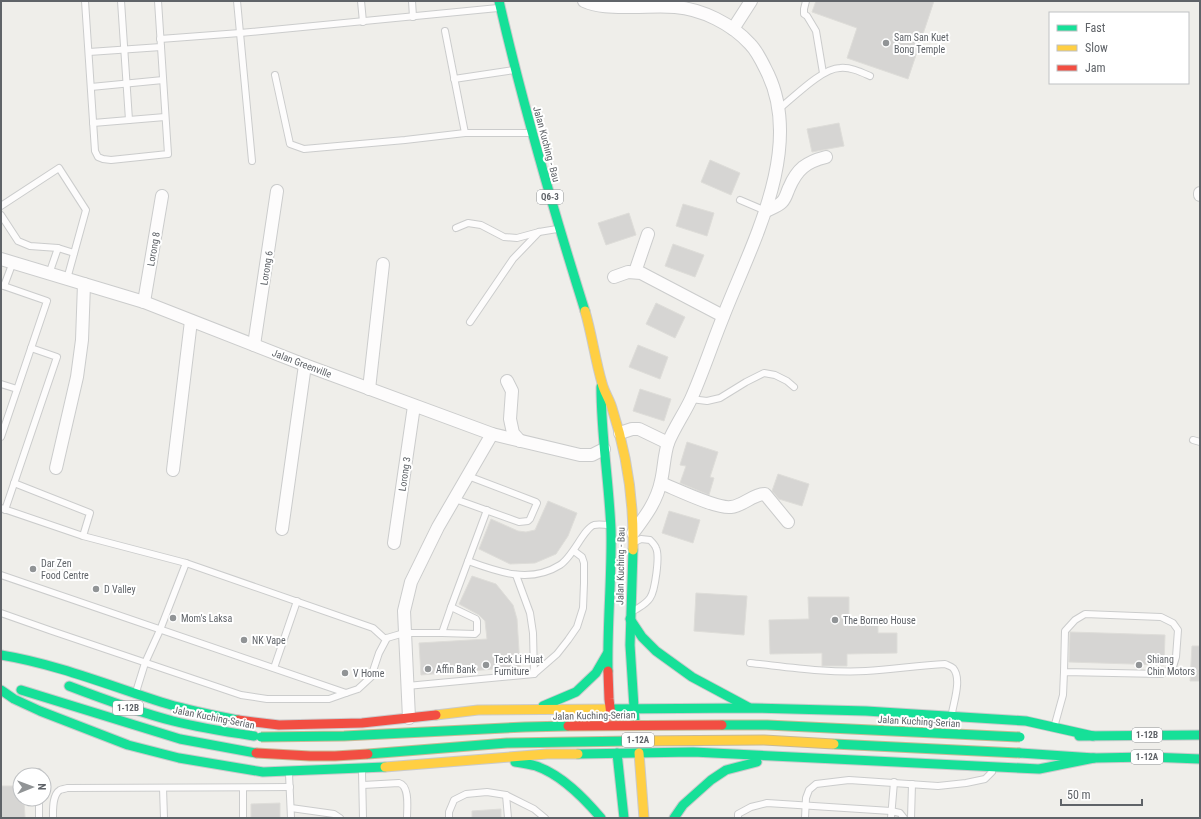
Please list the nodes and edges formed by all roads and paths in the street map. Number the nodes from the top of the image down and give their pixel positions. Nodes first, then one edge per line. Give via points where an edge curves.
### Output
1 (85, 1) edge
2 (121, 1) edge
3 (158, 1) edge
4 (237, 1) edge
5 (361, 1) edge
6 (412, 1) edge
7 (584, 1) edge
8 (751, 1) edge
9 (806, 1) edge
10 (499, 5) edge
11 (413, 17) junction
12 (363, 22) junction
13 (733, 29) junction
14 (445, 31) dead end
15 (240, 33) junction
16 (160, 40) junction
17 (161, 47) junction
18 (124, 49) junction
19 (89, 52) junction
20 (515, 70) junction
21 (823, 72) junction
22 (275, 75) dead end
23 (870, 76) dead end
24 (454, 79) junction
25 (163, 80) junction
26 (126, 83) junction
27 (91, 87) junction
28 (779, 110) junction
29 (165, 117) junction
30 (129, 120) junction
31 (93, 123) junction
32 (465, 133) junction
33 (532, 133) junction
34 (826, 157) dead end
35 (252, 161) dead end
36 (277, 191) dead end
37 (162, 196) dead end
38 (740, 200) dead end
39 (1, 206) edge
40 (766, 211) junction
41 (1, 215) edge
42 (456, 228) dead end
43 (559, 228) junction
44 (539, 232) junction
45 (648, 234) dead end
46 (58, 248) junction
47 (74, 253) junction
48 (1, 259) edge
49 (13, 262) junction
50 (383, 264) dead end
51 (635, 272) junction
52 (49, 274) junction
53 (614, 277) dead end
54 (67, 279) junction
55 (84, 284) junction
56 (3, 285) edge
57 (144, 302) junction
58 (723, 316) junction
59 (191, 321) junction
60 (470, 322) dead end
61 (254, 345) junction
62 (31, 348) junction
63 (305, 365) junction
64 (507, 380) dead end
65 (1, 384) edge
66 (602, 384) junction
67 (794, 386) dead end
68 (369, 388) junction
69 (17, 389) junction
70 (691, 399) junction
71 (414, 406) junction
72 (620, 433) junction
73 (492, 434) junction
74 (1, 437) edge
75 (1193, 440) dead end
76 (520, 441) junction
77 (1200, 442) edge
78 (668, 443) junction
79 (604, 449) junction
80 (56, 468) dead end
81 (173, 470) dead end
82 (468, 476) junction
83 (14, 482) junction
84 (661, 483) junction
85 (455, 499) junction
86 (3, 509) edge
87 (487, 510) junction
88 (788, 522) dead end
89 (611, 526) junction
90 (282, 529) dead end
91 (83, 536) junction
92 (632, 538) junction
93 (394, 543) dead end
94 (574, 550) junction
95 (468, 561) junction
96 (186, 563) junction
97 (1, 575) edge
98 (516, 575) junction
99 (297, 601) junction
100 (451, 607) junction
101 (630, 608) junction
102 (1, 613) edge
103 (630, 619) junction
104 (160, 630) junction
105 (442, 632) junction
106 (404, 633) junction
107 (387, 638) junction
108 (608, 654) junction
109 (1, 655) edge
110 (1, 659) edge
111 (145, 663) junction
112 (750, 663) dead end
113 (274, 668) junction
114 (25, 669) dead end
115 (1064, 672) junction
116 (534, 674) junction
117 (57, 682) dead end
118 (1, 683) edge
119 (407, 686) junction
120 (1, 690) edge
121 (136, 693) junction
122 (346, 693) junction
123 (750, 708) junction
124 (610, 709) junction
125 (634, 709) junction
126 (533, 710) junction
127 (951, 716) junction
128 (409, 718) junction
129 (1053, 731) junction
130 (1200, 735) edge
131 (1024, 737) dead end
132 (639, 753) junction
133 (616, 754) junction
134 (781, 757) junction
135 (1094, 758) junction
136 (494, 759) junction
137 (1200, 759) edge
138 (998, 767) junction
139 (362, 768) junction
140 (289, 771) junction
141 (894, 782) junction
142 (912, 784) junction
143 (363, 785) junction
144 (290, 787) junction
145 (163, 788) junction
146 (242, 788) junction
147 (506, 795) junction
148 (805, 806) junction
149 (39, 807) edge
150 (291, 808) junction
151 (892, 811) junction
152 (39, 818) edge
153 (53, 818) edge
154 (164, 818) edge
155 (243, 818) edge
156 (291, 818) edge
157 (340, 818) edge
158 (363, 818) edge
159 (407, 818) edge
160 (449, 818) edge
161 (508, 818) edge
162 (545, 818) edge
163 (601, 818) edge
164 (624, 818) edge
165 (644, 818) edge
166 (674, 818) edge
167 (738, 818) edge
168 (805, 818) edge
169 (891, 818) edge
170 (904, 818) edge
171 (911, 818) edge

1 - 19 lane
2 - 18 lane
3 - 16 lane
4 - 15 lane
5 - 12 lane
6 - 11 lane
7 - 13 street via 602,6 677,7 706,14
8 - 13 street
9 - 21 lane via 804,14 816,31
10 - 11 lane
10 - 20 main road, Jalan Kuching - Bau / Q6-3
11 - 12 lane
12 - 15 lane
13 - 28 street via 750,44 763,63 773,86
14 - 24 lane
15 - 16 lane
15 - 35 lane
16 - 17 lane
17 - 18 lane
17 - 25 lane
18 - 19 lane
18 - 26 lane
19 - 27 lane
20 - 24 lane
20 - 33 main road, Jalan Kuching - Bau / Q6-3
21 - 23 lane via 839,67
21 - 28 lane
22 - 32 lane via 290,144 304,149
24 - 32 lane
25 - 26 lane
25 - 29 lane
26 - 27 lane
26 - 30 lane
27 - 31 lane
28 - 40 street via 778,159
29 - 30 lane
29 - 31 lane via 168,154 111,160 98,157 95,151
30 - 31 lane
32 - 33 lane
33 - 43 main road, Jalan Kuching - Bau / Q6-3
34 - 40 street via 801,168 794,177 784,201
36 - 61 street, Lorong 6
37 - 57 street, Lorong 8
38 - 40 lane
39 - 47 lane via 59,168 86,210
40 - 58 street
41 - 46 lane via 18,241 30,246
42 - 44 lane via 468,223 481,225 504,237 517,238
43 - 44 lane
43 - 66 main road, Jalan Kuching - Bau / Q6-3 via 591,332
44 - 60 lane via 513,259
45 - 51 street
46 - 47 lane
46 - 52 lane
47 - 54 lane
48 - 49 street, Jalan Greenville
49 - 52 street, Jalan Greenville
49 - 56 lane
50 - 68 street
51 - 53 street
51 - 58 street via 650,277
52 - 54 street, Jalan Greenville
54 - 55 street, Jalan Greenville
55 - 57 street, Jalan Greenville
55 - 80 street via 82,340 77,377
56 - 62 lane via 47,302
57 - 59 street, Jalan Greenville
58 - 70 street
59 - 61 street, Jalan Greenville
59 - 81 street
61 - 63 street, Jalan Greenville
62 - 69 lane
62 - 83 lane via 57,357
63 - 68 street, Jalan Greenville
63 - 90 street
64 - 76 street via 512,390 510,419 513,433
65 - 69 lane
66 - 72 main road, Jalan Kuching - Bau
66 - 79 main road, Jalan Kuching - Bau via 600,410
67 - 70 lane via 775,375 764,373 720,398 707,401
68 - 71 street, Jalan Greenville
69 - 74 lane
70 - 78 street
71 - 73 street, Jalan Greenville
71 - 93 street, Lorong 3
72 - 78 street via 639,429
72 - 92 main road, Jalan Kuching - Bau via 630,495
73 - 76 street, Jalan Greenville
73 - 82 street
75 - 77 lane
76 - 79 street, Jalan Greenville via 580,455 592,455
78 - 84 street
79 - 89 main road, Jalan Kuching - Bau
82 - 85 street
82 - 87 lane via 537,504 528,521 519,522
83 - 86 lane
83 - 91 lane via 90,512
84 - 88 street via 729,508 764,494
84 - 92 street via 654,502
85 - 87 lane
85 - 106 street via 411,582 404,611
86 - 91 lane
87 - 95 lane
89 - 94 lane via 589,527
89 - 108 main road, Jalan Kuching - Bau
91 - 96 lane
92 - 101 main road, Jalan Kuching - Bau
92 - 101 lane via 650,540 656,548 658,557 655,588 651,598 635,610
94 - 98 lane via 561,564 541,573
94 - 116 lane via 580,554 584,563 582,608 577,627 557,654
95 - 98 lane
95 - 100 lane
96 - 99 lane
96 - 104 lane
97 - 104 lane
98 - 116 lane via 530,613
99 - 107 lane via 373,628
99 - 113 lane
100 - 105 lane
100 - 105 lane via 476,619 477,632
101 - 103 main road, Jalan Kuching - Bau
102 - 111 lane
103 - 123 main road via 656,652 692,677
103 - 125 main road, Jalan Kuching - Bau
104 - 111 lane
104 - 113 lane
105 - 106 lane
106 - 107 lane
106 - 119 street
107 - 122 lane via 379,652 371,677 358,689
108 - 124 main road, Jalan Kuching - Bau
108 - 126 main road via 596,673 576,692
109 - 121 main road via 25,659
110 - 114 main road
111 - 121 lane
111 - 122 lane via 242,695 267,699 329,699
112 - 127 lane via 836,671 871,671 944,664 953,668 958,683
113 - 122 lane
115 - 115 lane via 1162,674 1174,667 1178,630 1173,623 1161,617 1086,614 1075,620 1065,631
115 - 129 lane via 1063,696
116 - 119 lane
117 - 131 main road, Jalan Kuching-Serian / 1-12B, bridge via 161,718 225,733 261,737 344,736 525,727 668,725 767,725
118 - 135 main road, 1-12A, bridge via 180,739 256,753 335,756 507,744 764,740
119 - 128 street
120 - 140 main road via 40,711 128,745 212,764 263,772
121 - 128 main road via 164,703 248,722 279,725 362,723
123 - 125 main road
123 - 127 main road
124 - 125 main road
124 - 126 main road
124 - 133 main road, Jalan Kuching - Bau
125 - 132 main road, Jalan Kuching - Bau
126 - 128 main road via 478,710
127 - 129 main road via 1026,721
129 - 130 main road, 1-12B via 1093,736
132 - 133 main road
132 - 134 main road via 692,752
132 - 165 main road, Jalan Kuching - Bau
133 - 136 main road via 547,754
133 - 164 main road, Jalan Kuching - Bau
134 - 138 main road
134 - 166 main road via 726,770 697,792
135 - 137 main road, 1-12A
135 - 138 main road via 1039,770
136 - 139 main road
136 - 163 main road via 539,767 576,792
138 - 142 lane via 985,779 966,783 938,786
139 - 140 main road
139 - 143 lane
140 - 144 lane
141 - 142 lane
141 - 148 lane via 849,780 816,784 809,790
141 - 151 lane
142 - 171 lane
143 - 158 lane
143 - 159 lane via 402,784 406,789
144 - 146 lane
144 - 150 lane
145 - 146 lane
145 - 153 lane via 59,790 55,796
145 - 154 lane
146 - 155 lane
147 - 160 lane via 487,792 466,794 454,800
147 - 161 lane
147 - 162 lane via 534,809
148 - 151 lane
148 - 167 lane via 766,803 751,807 738,814
148 - 168 lane
149 - 152 lane
150 - 156 lane
150 - 157 lane via 334,814
151 - 169 lane
151 - 170 lane

